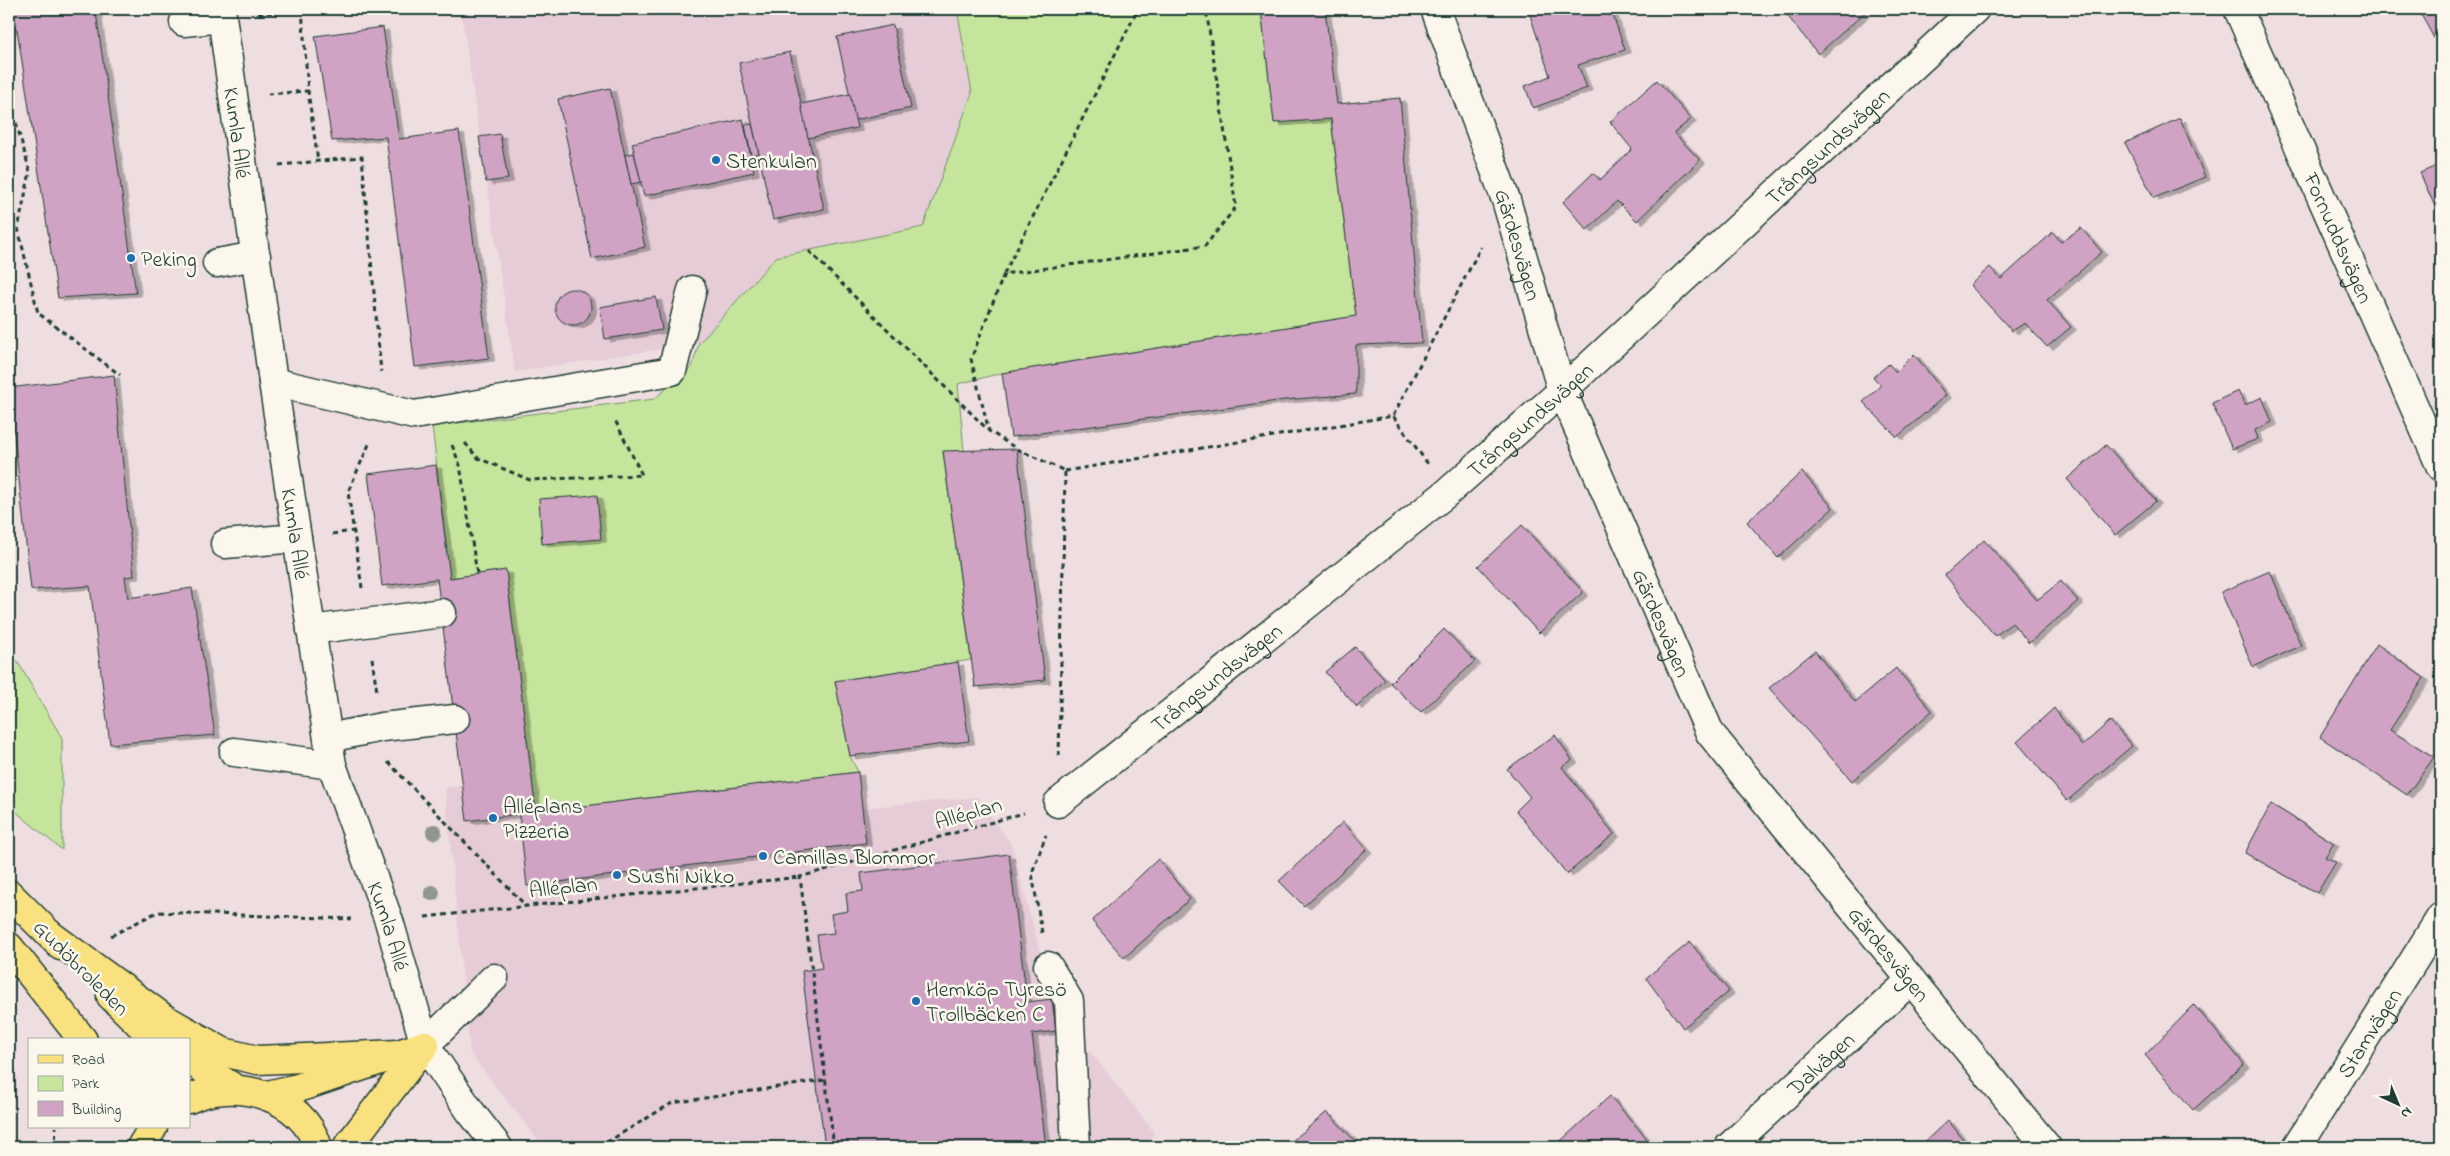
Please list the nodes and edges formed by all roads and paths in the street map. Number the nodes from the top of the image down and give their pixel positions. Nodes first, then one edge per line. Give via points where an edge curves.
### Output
1 (302, 9) edge
2 (1138, 9) edge
3 (1206, 9) edge
4 (1435, 9) edge
5 (1976, 9) edge
6 (2238, 9) edge
7 (222, 13) edge
8 (184, 22) dead end
9 (9, 97) edge
10 (318, 161) junction
11 (243, 168) junction
12 (1506, 200) junction
13 (809, 251) dead end
14 (256, 256) junction
15 (217, 263) dead end
16 (1004, 274) junction
17 (692, 290) dead end
18 (120, 375) dead end
19 (273, 382) junction
20 (598, 384) junction
21 (1562, 391) junction
22 (385, 408) junction
23 (440, 410) junction
24 (1393, 416) junction
25 (989, 431) junction
26 (2441, 467) edge
27 (1065, 471) junction
28 (1448, 492) junction
29 (297, 538) junction
30 (225, 544) dead end
31 (477, 574) dead end
32 (442, 613) dead end
33 (367, 621) junction
34 (311, 630) junction
35 (455, 719) dead end
36 (382, 727) junction
37 (328, 738) junction
38 (234, 752) dead end
39 (332, 765) junction
40 (1058, 803) junction
41 (800, 877) junction
42 (9, 894) edge
43 (526, 906) junction
44 (2441, 917) edge
45 (389, 921) junction
46 (49, 934) junction
47 (110, 936) dead end
48 (9, 947) edge
49 (1048, 966) joint
50 (494, 978) dead end
51 (1911, 980) junction
52 (81, 1038) edge
53 (154, 1038) edge
54 (426, 1045) junction
55 (399, 1054) junction
56 (190, 1061) edge
57 (825, 1080) junction
58 (234, 1088) junction
59 (267, 1095) junction
60 (190, 1098) edge
61 (56, 1128) edge
62 (129, 1128) edge
63 (152, 1128) edge
64 (55, 1147) edge
65 (137, 1147) edge
66 (141, 1147) edge
67 (318, 1147) edge
68 (347, 1147) edge
69 (498, 1147) edge
70 (599, 1147) edge
71 (834, 1147) edge
72 (1076, 1147) edge
73 (1730, 1147) edge
74 (2047, 1147) edge
75 (2297, 1147) edge

1 - 7 path
1 - 10 path via 308,91
2 - 16 path
3 - 16 path via 1236,207 1206,246
4 - 12 street, Gärdesvägen
5 - 21 street, Trångsundsvägen
6 - 26 street, Fornuddsvägen
7 - 8 street
7 - 11 street, Kumla Allé
9 - 18 path via 30,172 18,228 38,313
10 - 11 path
10 - 22 path via 362,157
11 - 14 street, Kumla Allé
12 - 21 street, Gärdesvägen
12 - 24 path
13 - 25 path
14 - 15 street
14 - 19 street, Kumla Allé
16 - 25 path via 971,358
17 - 20 street via 672,372
19 - 22 street
19 - 29 street, Kumla Allé
20 - 23 street
20 - 23 path via 642,475 530,480 478,458
21 - 28 street, Trångsundsvägen
21 - 51 street, Gärdesvägen via 1710,733
22 - 23 street via 414,415
22 - 33 path via 348,492
23 - 31 path via 460,465
24 - 27 path
24 - 28 path
25 - 27 path via 1017,449
27 - 40 path
28 - 40 street, Trångsundsvägen
29 - 30 street
29 - 34 street, Kumla Allé
32 - 33 street
33 - 34 street
33 - 36 path
34 - 37 street, Kumla Allé
35 - 36 street
36 - 37 street
36 - 43 path via 388,761
37 - 39 street, Kumla Allé
38 - 39 street
39 - 45 street, Kumla Allé
40 - 41 path, Alléplan
40 - 49 path via 1032,873
41 - 43 path, Alléplan
41 - 57 path
42 - 46 main road, Gudöbroleden
43 - 45 path, Alléplan
44 - 75 street, Stamvägen
45 - 47 path, Alléplan via 156,912
45 - 54 street, Kumla Allé
46 - 53 main road, Gudöbroleden
46 - 55 main road via 165,1019 223,1052 258,1060
48 - 52 main road, Gudöbroleden
49 - 72 street via 1069,1001
50 - 54 street
51 - 73 street, Dalvägen
51 - 74 street, Gärdesvägen
54 - 55 main road
54 - 68 main road
54 - 69 street, Kumla Allé
55 - 59 main road via 298,1088
56 - 58 main road
57 - 70 path via 672,1103
57 - 71 path
58 - 59 main road
58 - 60 main road via 203,1092
59 - 67 main road via 289,1108 306,1125
61 - 64 path
62 - 65 main road
63 - 66 main road

